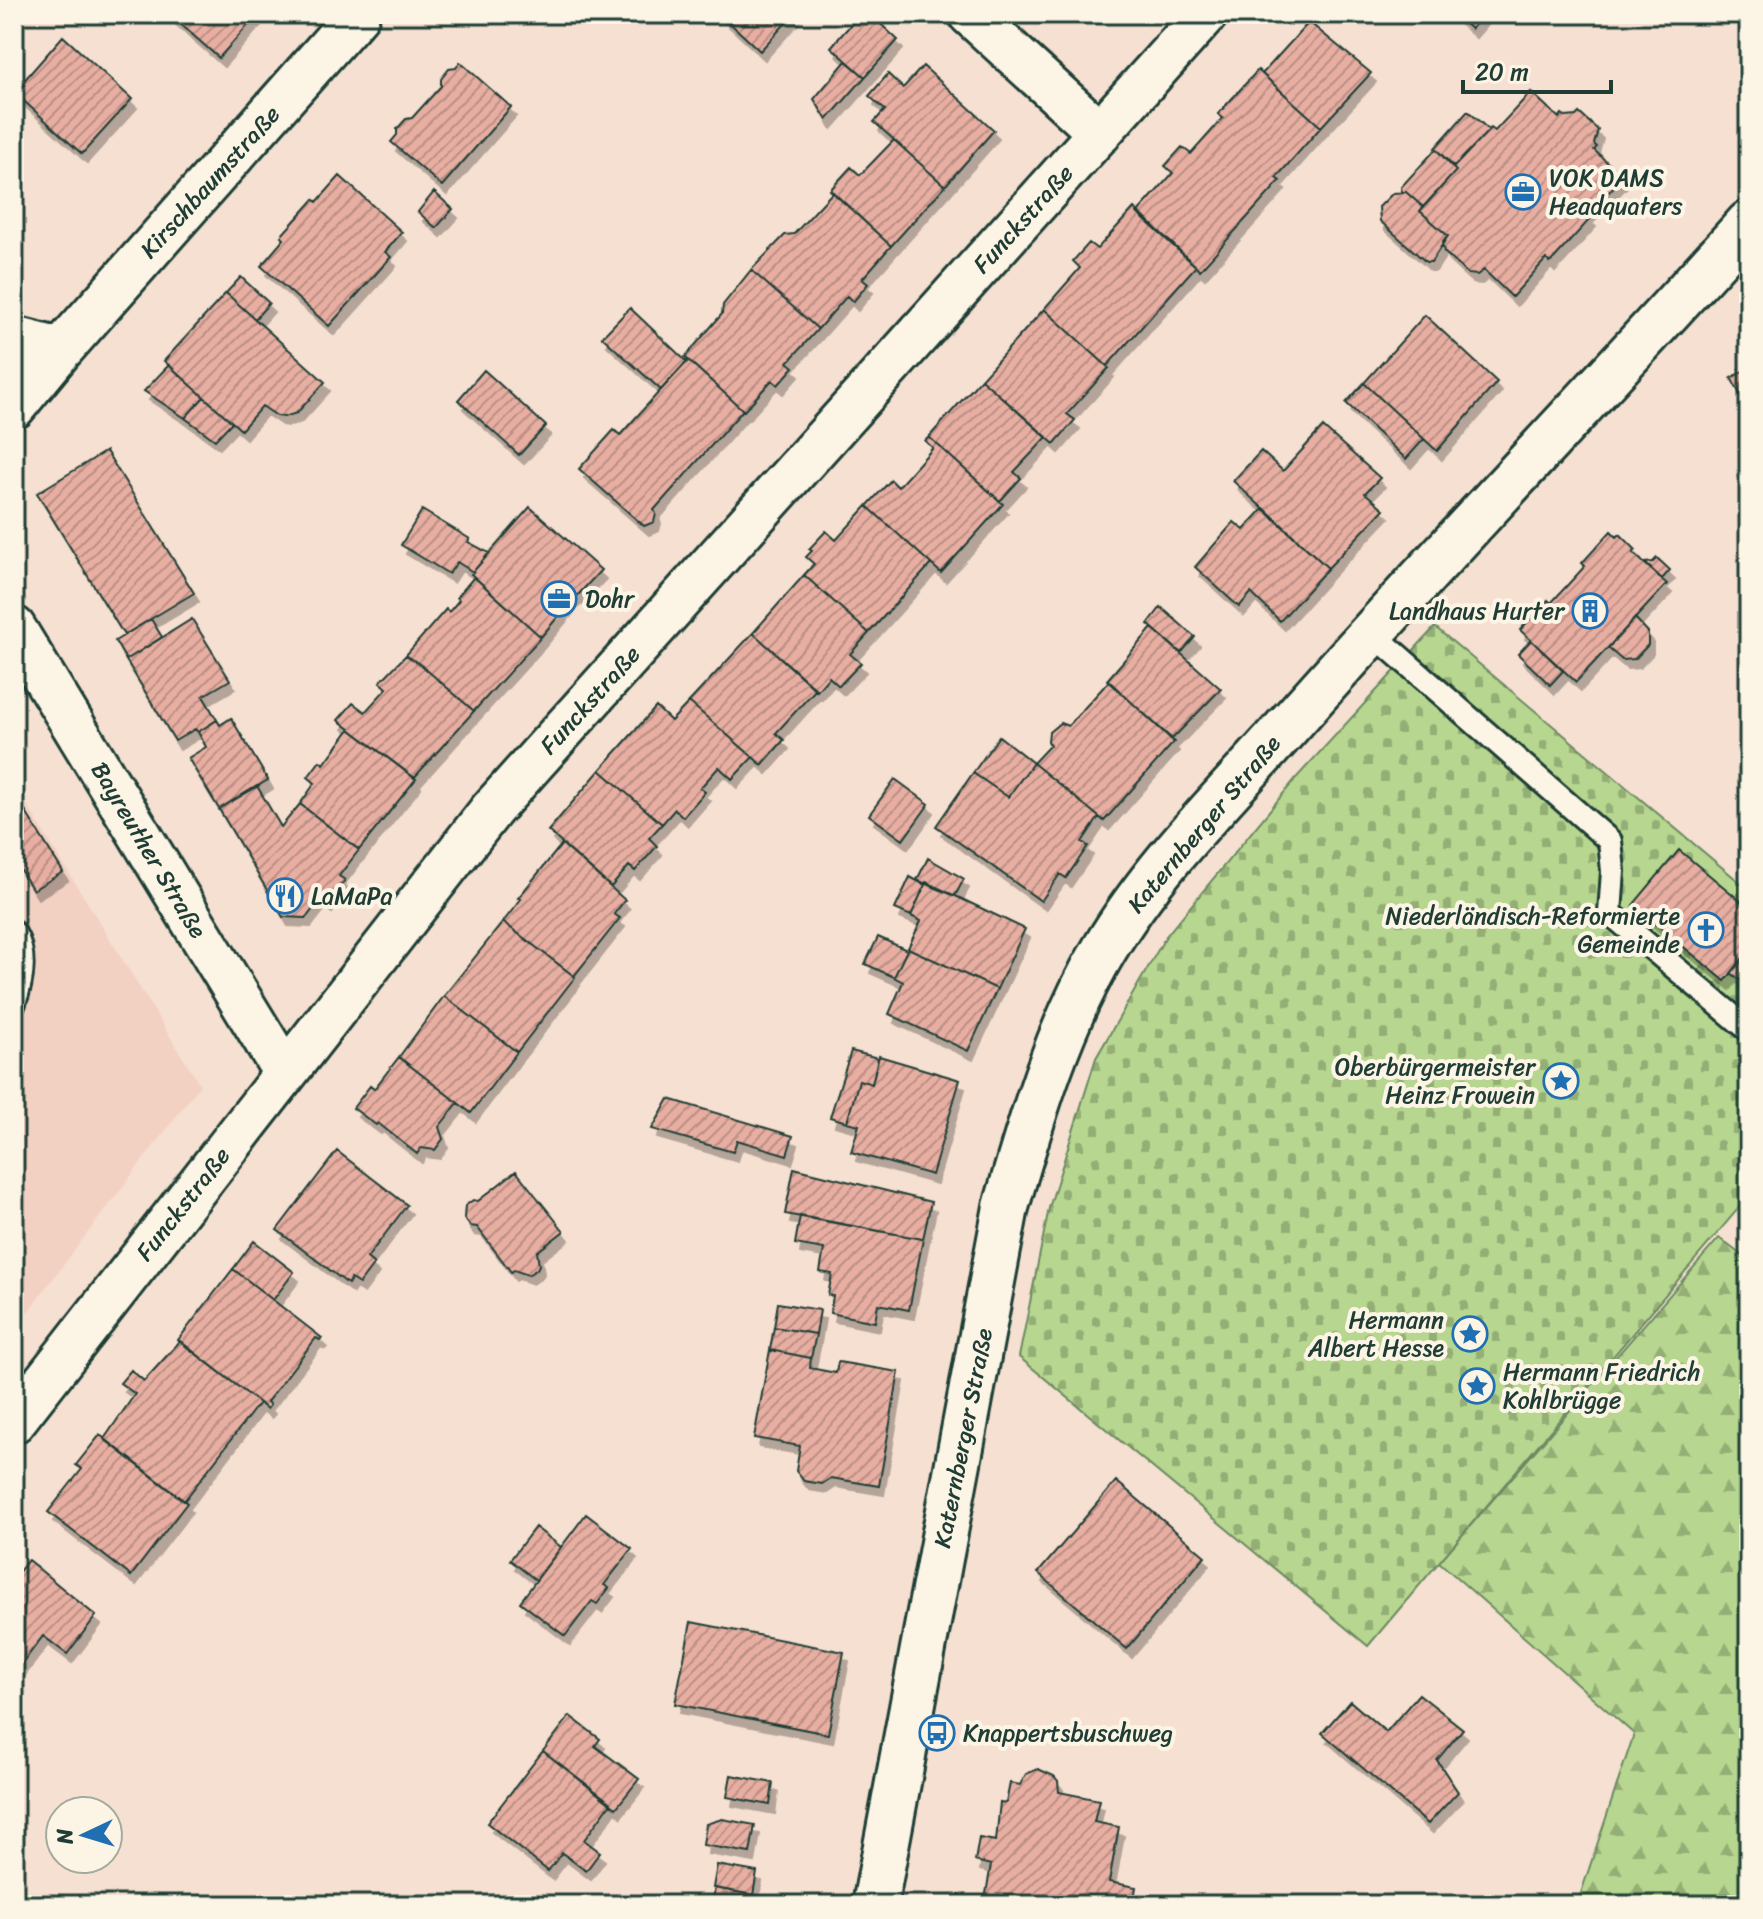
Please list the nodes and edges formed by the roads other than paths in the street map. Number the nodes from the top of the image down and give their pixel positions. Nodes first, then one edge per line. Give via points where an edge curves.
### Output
1 (358, 14) edge
2 (970, 14) edge
3 (1206, 14) edge
4 (1100, 133) junction
5 (1749, 223) edge
6 (1733, 259) edge
7 (14, 338) edge
8 (61, 350) junction
9 (14, 407) edge
10 (14, 628) edge
11 (1371, 632) junction
12 (14, 933) edge
13 (14, 1003) edge
14 (1749, 1030) edge
15 (285, 1073) junction
16 (14, 1421) edge
17 (875, 1905) edge

1 - 8 street, Kirschbaumstraße
2 - 4 street
3 - 4 street, Funckstraße
4 - 15 street, Funckstraße via 492,809
5 - 6 street, Katernberger Straße
6 - 11 street, Katernberger Straße
7 - 8 street
8 - 9 street, Kirschbaumstraße
10 - 15 street, Bayreuther Straße
11 - 14 lane via 1610,841 1610,913
11 - 17 street, Katernberger Straße via 1143,890 1071,1012 1006,1207
12 - 13 lane via 21,946
15 - 16 street, Funckstraße

